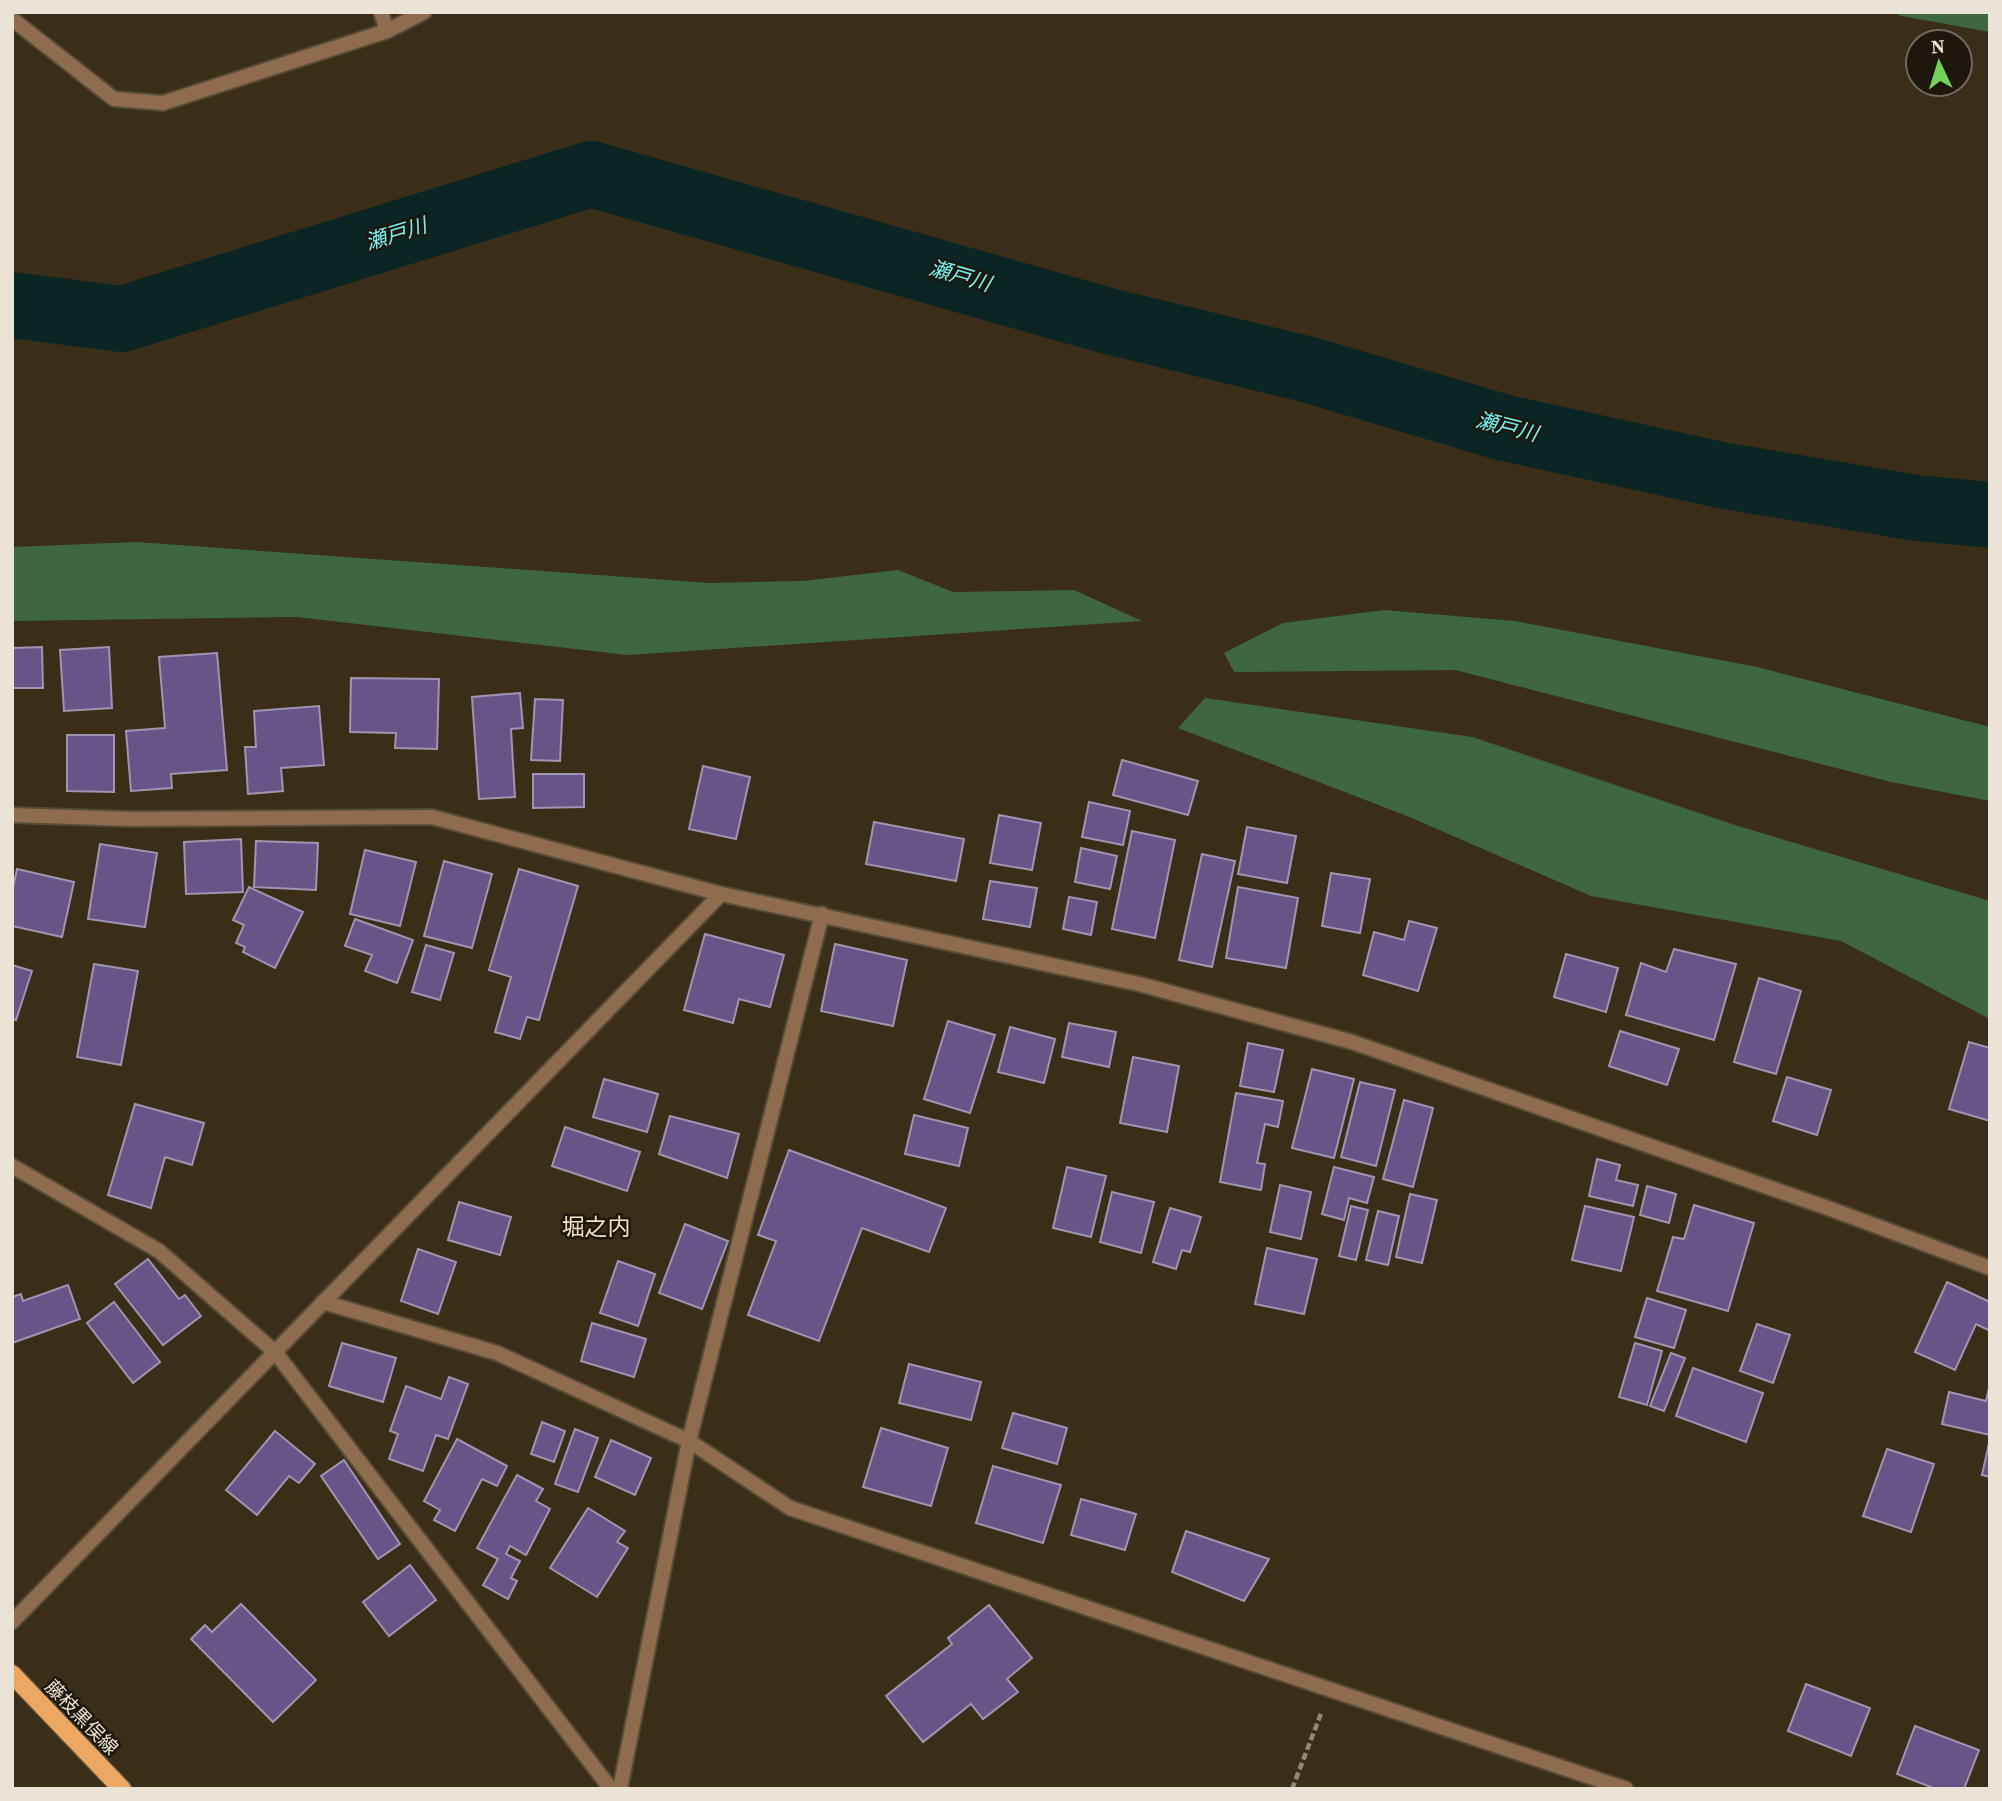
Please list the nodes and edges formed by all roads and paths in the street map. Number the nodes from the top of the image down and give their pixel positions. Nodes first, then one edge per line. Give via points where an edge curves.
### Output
1 (381, 12) edge
2 (424, 12) edge
3 (12, 19) edge
4 (387, 31) junction
5 (12, 815) edge
6 (721, 894) junction
7 (822, 914) junction
8 (12, 1166) edge
9 (1990, 1268) edge
10 (323, 1302) junction
11 (275, 1352) junction
12 (688, 1441) junction
13 (12, 1622) edge
14 (12, 1674) edge
15 (1331, 1689) junction
16 (122, 1789) edge
17 (611, 1789) edge
18 (620, 1789) edge
19 (1292, 1789) edge
20 (1626, 1789) edge

1 - 4 street
2 - 4 street
3 - 4 street via 114,99 163,103
5 - 6 street via 432,817
6 - 7 street
6 - 10 street
7 - 9 street via 1139,984 1353,1042
7 - 12 street
8 - 11 street via 159,1251
10 - 11 street
10 - 12 street via 498,1353
11 - 13 street
11 - 17 street
12 - 15 street via 790,1508
12 - 18 street
14 - 16 main road, 藤枝黒俣線
15 - 19 path
15 - 20 street

